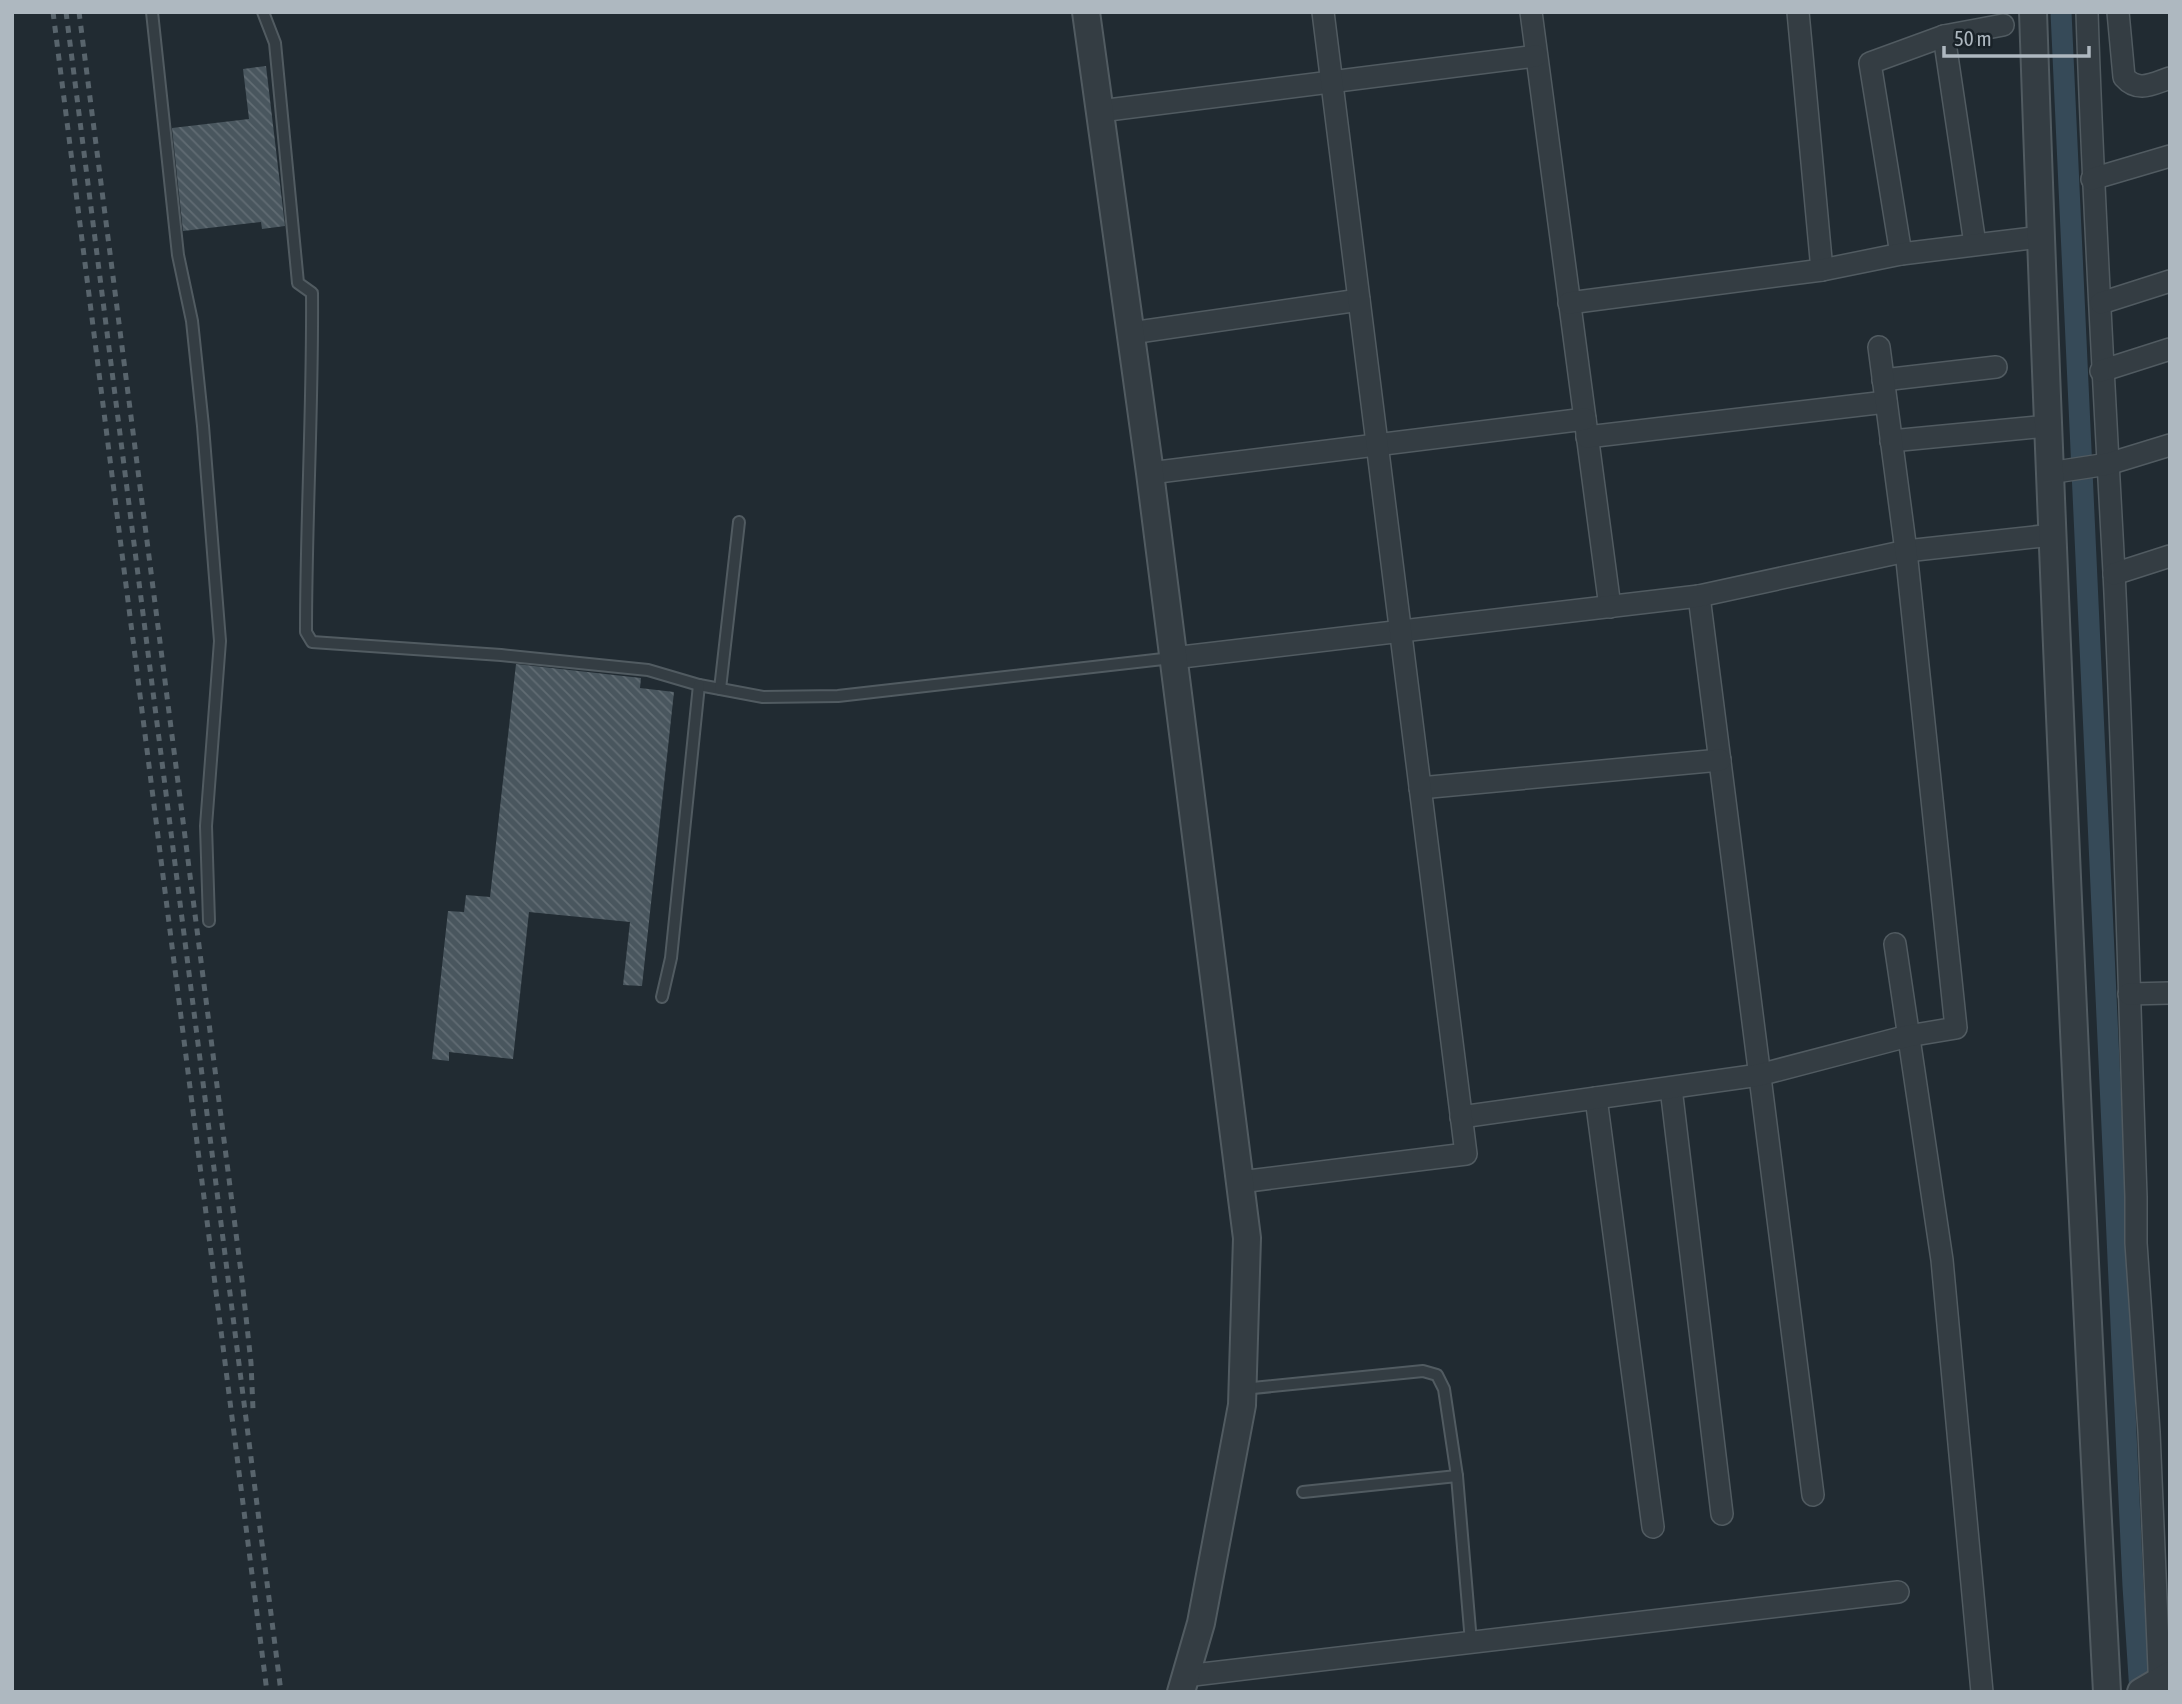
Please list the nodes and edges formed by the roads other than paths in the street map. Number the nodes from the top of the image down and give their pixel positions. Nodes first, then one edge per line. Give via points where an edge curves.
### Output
1 (152, 12) edge
2 (263, 12) edge
3 (1086, 12) edge
4 (1323, 12) edge
5 (1531, 12) edge
6 (1798, 12) edge
7 (2033, 12) edge
8 (2087, 12) edge
9 (2118, 12) edge
10 (2003, 25) dead end
11 (1944, 36) junction
12 (1536, 56) junction
13 (2170, 78) edge
14 (1332, 82) junction
15 (1100, 111) junction
16 (2170, 156) edge
17 (2092, 179) junction
18 (2040, 237) junction
19 (1975, 244) junction
20 (1901, 254) junction
21 (1822, 270) junction
22 (2170, 281) edge
23 (1359, 300) junction
24 (1569, 303) junction
25 (2101, 303) junction
26 (1131, 333) junction
27 (1879, 347) dead end
28 (2170, 349) edge
29 (1996, 367) dead end
30 (2101, 371) junction
31 (1883, 380) junction
32 (1886, 402) junction
33 (2047, 426) junction
34 (1586, 428) junction
35 (1891, 441) junction
36 (1377, 445) junction
37 (2170, 445) edge
38 (2101, 466) junction
39 (2056, 472) junction
40 (1150, 473) junction
41 (739, 522) dead end
42 (2052, 535) junction
43 (1906, 551) junction
44 (2170, 556) edge
45 (2114, 574) junction
46 (1699, 596) junction
47 (1610, 607) junction
48 (1401, 631) junction
49 (1173, 658) junction
50 (699, 685) junction
51 (720, 689) junction
52 (1720, 760) junction
53 (1420, 788) junction
54 (209, 920) dead end
55 (1895, 944) dead end
56 (2170, 993) edge
57 (2129, 994) junction
58 (662, 997) dead end
59 (1908, 1036) junction
60 (1759, 1075) junction
61 (1671, 1087) junction
62 (1596, 1098) junction
63 (1461, 1117) junction
64 (1240, 1182) junction
65 (1242, 1389) junction
66 (1457, 1476) junction
67 (1303, 1492) dead end
68 (1813, 1494) dead end
69 (1721, 1514) dead end
70 (1653, 1527) dead end
71 (2162, 1553) edge
72 (1898, 1592) dead end
73 (1471, 1642) junction
74 (1183, 1684) edge
75 (2156, 1685) edge
76 (1982, 1692) edge
77 (2107, 1692) edge

1 - 54 lane via 178,255 192,321 220,641 205,827
2 - 50 lane via 275,43 298,283 312,293 306,538 306,632 312,642 639,669
3 - 15 street
4 - 14 street
5 - 12 street
6 - 21 street
7 - 18 street
8 - 17 street
9 - 13 street via 2124,77 2130,85 2144,88
10 - 11 street
11 - 19 street
11 - 20 street via 1870,63
12 - 14 street
12 - 24 street
14 - 15 street
14 - 23 street
15 - 26 street
16 - 17 street
17 - 25 street
18 - 19 street
18 - 33 street
19 - 20 street
20 - 21 street
21 - 24 street
22 - 25 street
23 - 26 street
23 - 36 street
24 - 34 street
25 - 30 street
26 - 40 street
27 - 31 street
28 - 30 street
29 - 31 street
30 - 38 street
31 - 32 street
32 - 34 street
32 - 35 street
33 - 35 street
33 - 39 street
34 - 36 street
34 - 47 street
35 - 43 street
36 - 40 street
36 - 48 street
37 - 38 street
38 - 39 street
38 - 45 street
39 - 42 street
40 - 49 street
41 - 51 lane
42 - 43 street
42 - 77 street
43 - 46 street
43 - 59 street via 1956,1028
44 - 45 street
45 - 57 street
46 - 47 street
46 - 52 street
47 - 48 street
48 - 49 street
48 - 53 street
49 - 51 lane via 838,696 763,697
49 - 64 street
50 - 51 lane
50 - 58 lane via 671,958
52 - 53 street
52 - 60 street
53 - 63 street
55 - 59 street
56 - 57 street
57 - 71 street via 2136,1243
59 - 60 street
59 - 76 street via 1942,1260
60 - 61 street
60 - 68 street
61 - 62 street
61 - 69 street
62 - 63 street
62 - 70 street
63 - 64 street via 1466,1154
64 - 65 street via 1247,1238
65 - 66 lane via 1423,1371 1437,1375 1444,1389
65 - 74 street via 1201,1623
66 - 67 lane
66 - 73 lane
71 - 75 street
72 - 73 street
73 - 74 street

